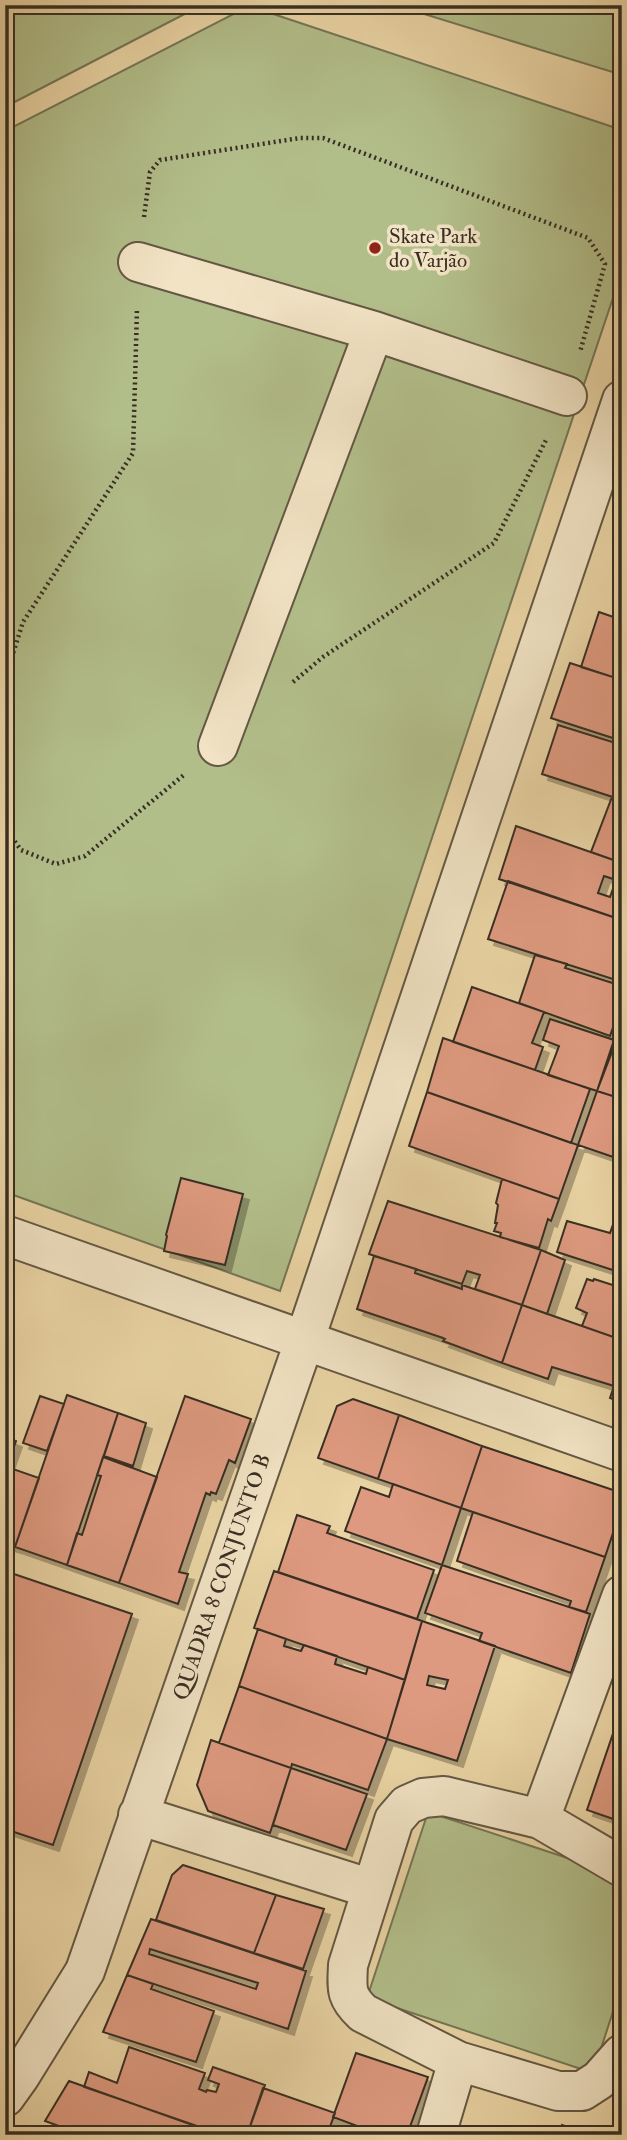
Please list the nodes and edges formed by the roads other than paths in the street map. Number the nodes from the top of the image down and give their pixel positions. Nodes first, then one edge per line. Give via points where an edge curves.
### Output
1 (138, 262) dead end
2 (374, 331) junction
3 (567, 396) road end
4 (622, 400) edge
5 (218, 746) road end
6 (5, 1235) edge
7 (305, 1339) junction
8 (622, 1452) edge
9 (622, 1595) edge
10 (138, 1815) junction
11 (540, 1819) junction
12 (622, 1867) edge
13 (372, 1889) junction
14 (622, 2054) edge
15 (458, 2061) junction
16 (5, 2097) edge
17 (436, 2135) edge

1 - 2 street
2 - 3 street
2 - 5 street
4 - 7 street, QUADRA 8 CONJUNTO B
6 - 7 street
7 - 8 street
7 - 10 street, QUADRA 8 CONJUNTO B
9 - 11 street
10 - 13 street
10 - 16 street, QUADRA 8 CONJUNTO B via 85,1971
11 - 12 street
11 - 13 street via 444,1796 423,1798 407,1805 394,1820
13 - 15 street via 348,1965 351,2002 363,2013
14 - 15 street via 582,2091 558,2091
15 - 17 street

